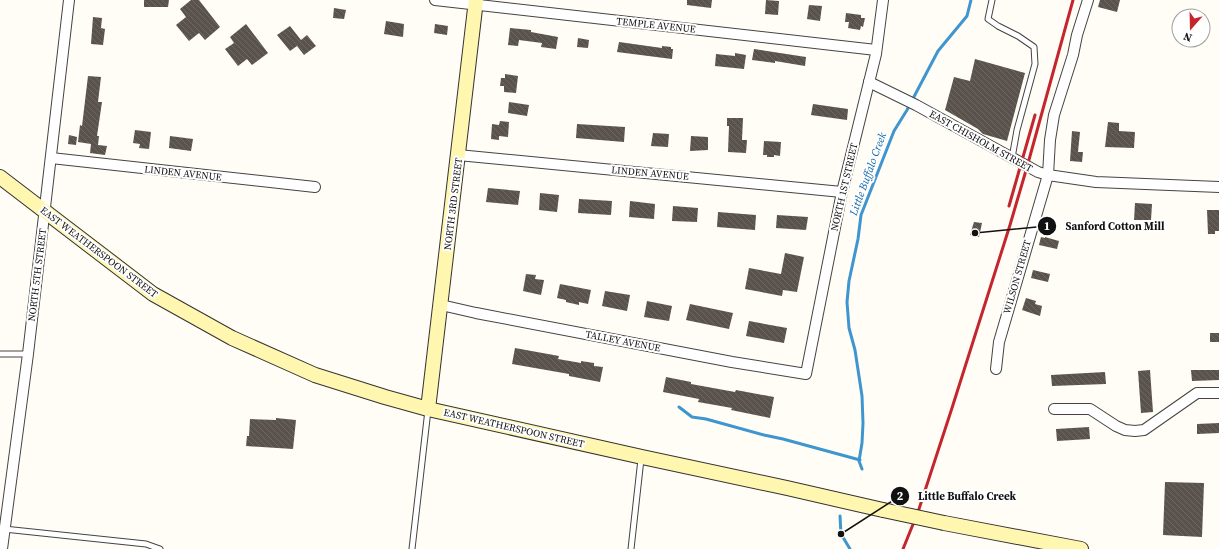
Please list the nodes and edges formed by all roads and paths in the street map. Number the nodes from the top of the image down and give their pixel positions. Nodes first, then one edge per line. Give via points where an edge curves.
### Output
1 (69, 0) edge
2 (435, 0) edge
3 (883, 0) edge
4 (992, 0) edge
5 (1088, 0) edge
6 (476, 2) edge
7 (876, 50) junction
8 (870, 82) junction
9 (458, 155) junction
10 (51, 158) junction
11 (1012, 158) junction
12 (1048, 175) junction
13 (0, 177) edge
14 (315, 187) dead end
15 (1219, 187) edge
16 (842, 192) junction
17 (45, 211) junction
18 (441, 305) junction
19 (0, 354) edge
20 (28, 354) junction
21 (996, 370) dead end
22 (806, 374) joint
23 (1219, 393) edge
24 (428, 409) junction
25 (1054, 409) dead end
26 (642, 457) junction
27 (4, 529) junction
28 (2, 549) edge
29 (160, 549) edge
30 (412, 549) edge
31 (631, 549) edge
32 (1081, 549) edge

1 - 10 street, NORTH 5TH STREET
2 - 6 street, TEMPLE AVENUE
3 - 7 street, NORTH 1ST STREET
4 - 11 lane via 988,19 1034,47 1034,64
5 - 12 street, WILSON STREET via 1054,115
6 - 7 street, TEMPLE AVENUE
6 - 9 street, NORTH 3RD STREET
7 - 8 street, NORTH 1ST STREET
8 - 11 street, EAST CHISHOLM STREET
8 - 16 street, NORTH 1ST STREET
9 - 16 street, LINDEN AVENUE
9 - 18 street, NORTH 3RD STREET
10 - 14 street, LINDEN AVENUE
10 - 17 street, NORTH 5TH STREET
11 - 12 street, EAST CHISHOLM STREET
12 - 15 street, EAST CHISHOLM STREET via 1096,182
12 - 21 street, WILSON STREET via 1001,334
13 - 17 street, EAST WEATHERSPOON STREET
16 - 22 street, NORTH 1ST STREET
17 - 20 street, NORTH 5TH STREET
17 - 24 street, EAST WEATHERSPOON STREET via 154,294 232,338 316,375
18 - 22 street, TALLEY AVENUE
18 - 24 street, NORTH 3RD STREET
19 - 20 lane
20 - 27 street, NORTH 5TH STREET
23 - 25 street via 1197,393 1144,430 1135,431 1116,426 1090,409
24 - 26 street, EAST WEATHERSPOON STREET
24 - 30 lane
26 - 31 lane
26 - 32 street, EAST WEATHERSPOON STREET, bridge via 944,523
27 - 28 street, NORTH 5TH STREET
27 - 29 lane via 146,544

